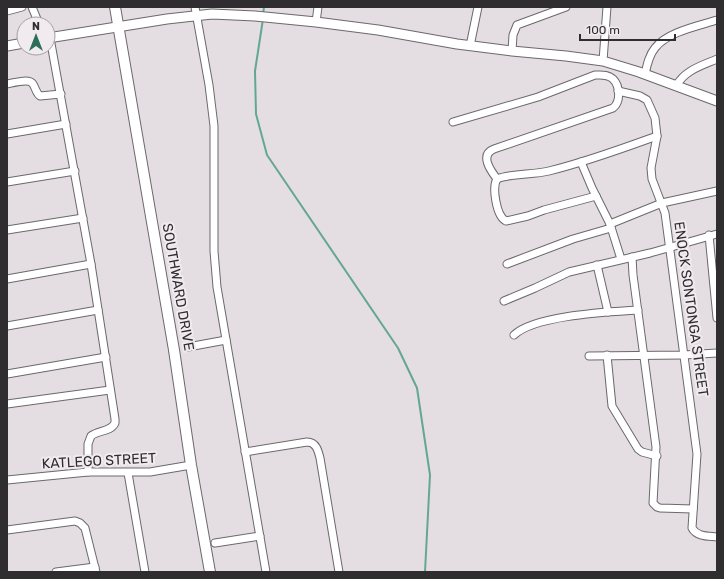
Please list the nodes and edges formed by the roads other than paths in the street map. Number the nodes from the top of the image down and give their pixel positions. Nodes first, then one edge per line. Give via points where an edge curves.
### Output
1 (22, 7) edge
2 (115, 7) edge
3 (318, 7) edge
4 (478, 7) edge
5 (566, 7) edge
6 (607, 7) edge
7 (7, 10) edge
8 (196, 11) edge
9 (717, 20) edge
10 (316, 22) junction
11 (119, 27) junction
12 (56, 37) edge
13 (470, 46) junction
14 (512, 52) junction
15 (53, 56) edge
16 (717, 59) edge
17 (603, 61) junction
18 (645, 74) junction
19 (7, 84) edge
20 (676, 86) junction
21 (618, 91) junction
22 (61, 94) junction
23 (717, 101) edge
24 (453, 122) dead end
25 (66, 124) junction
26 (7, 134) edge
27 (658, 136) junction
28 (581, 162) junction
29 (75, 171) junction
30 (497, 179) junction
31 (7, 182) edge
32 (717, 191) edge
33 (596, 196) junction
34 (662, 204) junction
35 (83, 218) junction
36 (610, 226) junction
37 (7, 230) edge
38 (713, 234) edge
39 (670, 248) junction
40 (632, 257) junction
41 (621, 259) junction
42 (91, 264) junction
43 (507, 264) dead end
44 (597, 265) junction
45 (7, 278) edge
46 (504, 301) dead end
47 (98, 310) junction
48 (638, 310) junction
49 (608, 312) junction
50 (717, 318) edge
51 (7, 326) edge
52 (514, 335) dead end
53 (226, 340) junction
54 (188, 346) dead end
55 (717, 353) edge
56 (643, 354) junction
57 (684, 355) junction
58 (590, 356) dead end
59 (606, 356) junction
60 (106, 357) junction
61 (7, 374) edge
62 (110, 390) junction
63 (7, 404) edge
64 (245, 452) junction
65 (656, 456) junction
66 (191, 465) junction
67 (88, 472) junction
68 (128, 473) junction
69 (7, 480) edge
70 (693, 509) junction
71 (7, 530) edge
72 (260, 536) junction
73 (717, 537) edge
74 (215, 543) dead end
75 (95, 569) edge
76 (56, 572) edge
77 (145, 572) edge
78 (210, 572) edge
79 (266, 572) edge
80 (339, 572) edge

1 - 7 street
2 - 11 main road, SOUTHWARD DRIVE
3 - 10 street
4 - 13 street
5 - 14 street via 517,25 513,35
6 - 17 street
8 - 10 street
8 - 11 street
8 - 53 street via 214,126 214,251
9 - 18 street via 672,35 660,43 652,52
10 - 13 street
11 - 12 street
11 - 66 main road, SOUTHWARD DRIVE
13 - 14 street
14 - 17 street
15 - 22 street
16 - 20 street via 688,71
17 - 18 street
18 - 20 street
19 - 22 street via 29,81 40,96
20 - 23 street
21 - 24 street via 613,79 604,75 594,75 538,97
21 - 27 street, ENOCK SONTONGA STREET via 647,100
21 - 30 street via 618,102 608,110 490,150 486,155
22 - 25 street
25 - 26 street
25 - 29 street
27 - 28 street
27 - 34 street, ENOCK SONTONGA STREET via 652,179
28 - 30 street via 540,173
28 - 33 street
29 - 31 street
29 - 35 street
30 - 33 street via 494,187 496,201 501,218 506,221
32 - 34 street
33 - 36 street
34 - 36 street
34 - 39 street, ENOCK SONTONGA STREET
35 - 37 street
35 - 42 street
36 - 41 street
36 - 43 street
38 - 39 street
38 - 50 street
39 - 40 street
39 - 57 street, ENOCK SONTONGA STREET
40 - 41 street
40 - 48 street
41 - 44 street
42 - 45 street
42 - 47 street
44 - 46 street via 569,272
44 - 49 street
47 - 51 street
47 - 60 street
48 - 49 street
48 - 56 street
49 - 52 street via 546,321
53 - 54 street
53 - 64 street
55 - 57 street
56 - 57 street
56 - 59 street
56 - 65 street
57 - 70 street, ENOCK SONTONGA STREET via 697,454
58 - 59 street
59 - 65 street via 614,412 638,449
60 - 61 street
60 - 62 street
62 - 63 street
62 - 67 street via 115,423 111,428 91,436 88,444
64 - 72 street
64 - 80 street via 307,442 314,444 320,458
65 - 70 street via 654,505 660,508
66 - 68 street, KATLEGO STREET
66 - 78 main road, SOUTHWARD DRIVE
67 - 68 street, KATLEGO STREET
67 - 69 street, KATLEGO STREET
68 - 77 street
70 - 73 street, ENOCK SONTONGA STREET via 694,531 699,535
71 - 75 street via 69,522 80,523 85,528
72 - 74 street
72 - 79 street
75 - 76 street

